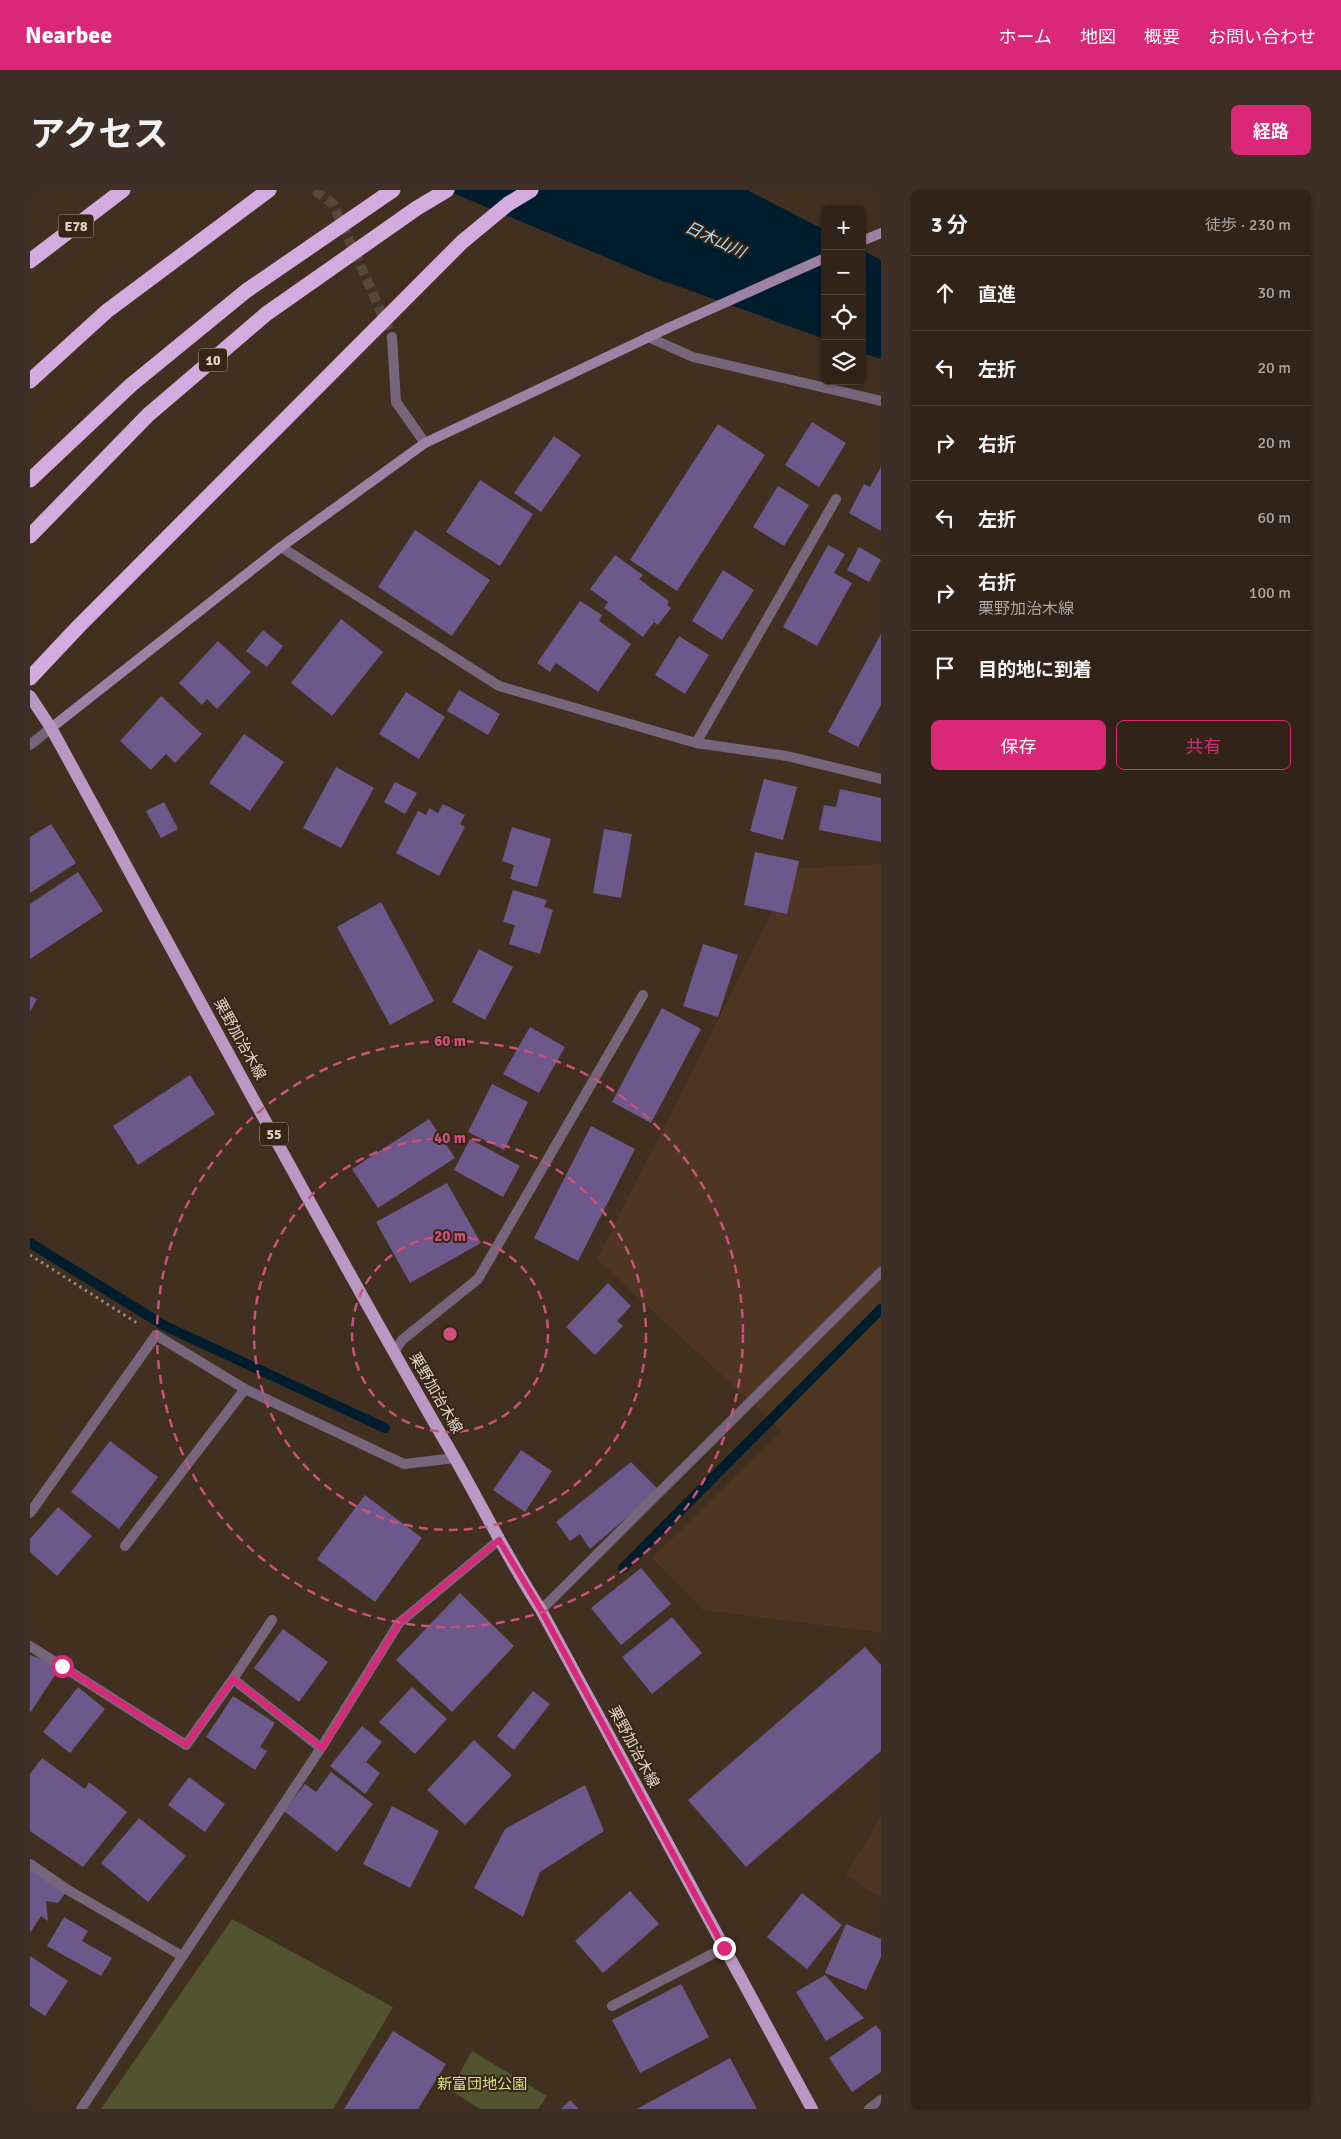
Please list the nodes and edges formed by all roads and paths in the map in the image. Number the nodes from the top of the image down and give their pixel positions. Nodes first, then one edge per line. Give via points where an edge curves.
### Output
1 (123, 190) edge
2 (269, 190) edge
3 (447, 190) edge
4 (531, 190) edge
5 (392, 191) edge
6 (881, 233) edge
7 (866, 239) edge
8 (821, 260) edge
9 (30, 262) edge
10 (392, 337) tunnel mouth
11 (648, 337) junction
12 (30, 381) edge
13 (881, 401) edge
14 (425, 443) junction
15 (30, 480) edge
16 (836, 499) dead end
17 (30, 536) edge
18 (280, 547) junction
19 (30, 678) edge
20 (30, 696) edge
21 (51, 728) junction
22 (696, 743) junction
23 (30, 745) edge
24 (881, 779) edge
25 (643, 994) dead end
26 (30, 1255) edge
27 (881, 1272) edge
28 (156, 1334) junction
29 (394, 1352) junction
30 (245, 1389) junction
31 (455, 1458) junction
32 (30, 1513) edge
33 (499, 1540) junction
34 (125, 1546) dead end
35 (541, 1610) junction
36 (272, 1620) dead end
37 (30, 1646) edge
38 (233, 1679) junction
39 (322, 1748) junction
40 (30, 1864) edge
41 (724, 1948) junction
42 (182, 1956) junction
43 (612, 2006) dead end
44 (881, 2100) edge
45 (81, 2109) edge
46 (812, 2109) edge
47 (869, 2109) edge

1 - 9 highway, E78
2 - 12 highway via 107,310
3 - 17 highway, 10 via 266,314 148,415
4 - 19 highway via 508,204 462,242
5 - 15 highway, 10 via 246,291 131,385
6 - 7 street
8 - 11 street
10 - 14 street via 396,402
11 - 13 street via 693,357
11 - 14 street
14 - 18 street
16 - 22 street
18 - 21 street
18 - 22 street via 499,686
20 - 21 main road, 栗野加治木線 / 55
21 - 23 street
21 - 29 main road, 栗野加治木線 / 55
22 - 24 street via 787,756
25 - 29 street via 478,1279 402,1340
26 - 28 path
27 - 35 street
28 - 30 street
28 - 32 street
29 - 31 main road, 栗野加治木線 / 55
30 - 31 street via 404,1464
30 - 34 street
31 - 33 main road, 栗野加治木線 / 55
33 - 35 main road, 栗野加治木線 / 55
33 - 39 street via 400,1622
35 - 41 main road, 栗野加治木線 / 55
36 - 38 street
37 - 38 street via 186,1745
38 - 39 street
39 - 42 street
40 - 42 street via 68,1890
41 - 43 street
41 - 46 main road, 栗野加治木線 / 55
42 - 45 street
44 - 47 street

